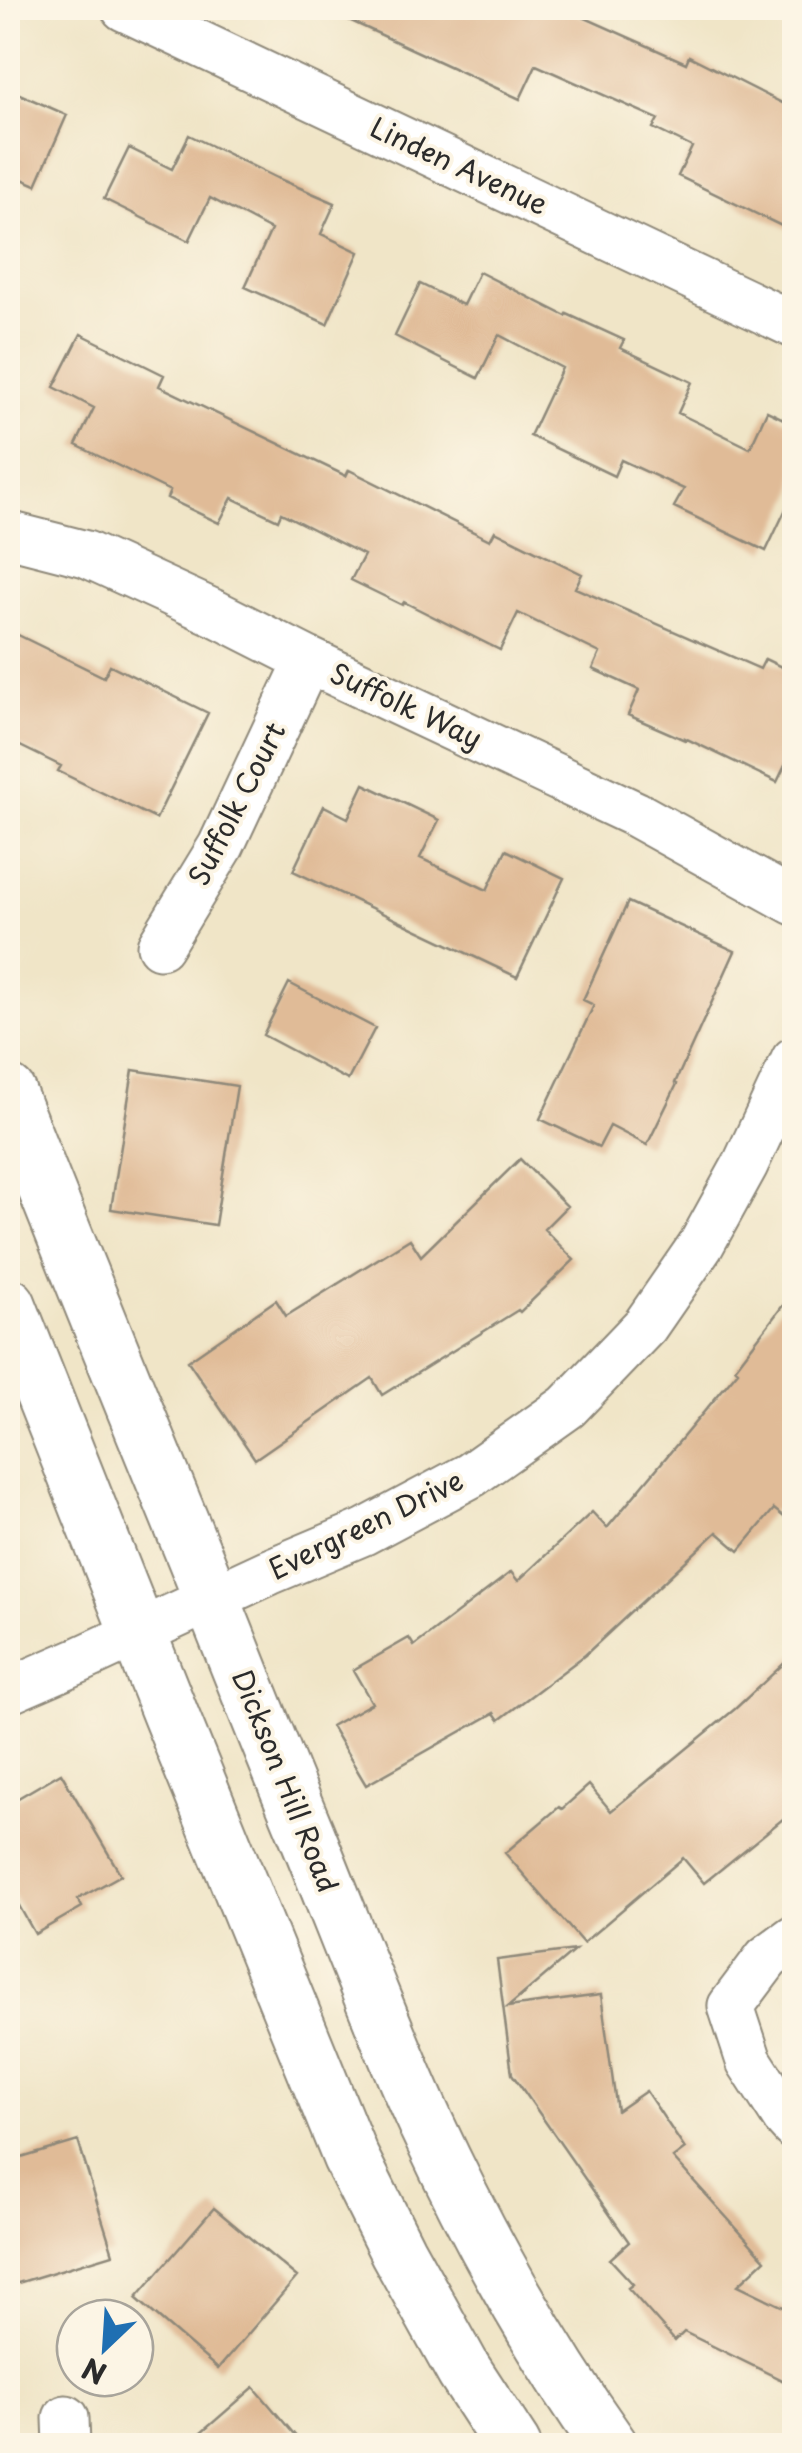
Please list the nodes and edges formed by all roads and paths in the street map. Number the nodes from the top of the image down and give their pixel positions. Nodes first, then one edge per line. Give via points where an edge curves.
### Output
1 (124, 8) edge
2 (794, 326) edge
3 (8, 534) edge
4 (308, 660) junction
5 (794, 902) edge
6 (160, 946) dead end
7 (794, 1060) edge
8 (8, 1093) edge
9 (8, 1305) edge
10 (212, 1600) junction
11 (138, 1633) junction
12 (8, 1690) edge
13 (794, 1938) edge
14 (794, 2127) edge
15 (514, 2446) edge
16 (610, 2446) edge

1 - 2 street, Linden Avenue
3 - 4 street, Suffolk Way via 86,554
4 - 5 street, Suffolk Way via 635,814
4 - 6 street, Suffolk Court via 221,846
7 - 10 street, Evergreen Drive via 701,1245 645,1326 567,1407 471,1475
8 - 10 street, Dickson Hill Road
9 - 11 street
10 - 11 street, Evergreen Drive
10 - 16 street, Dickson Hill Road via 426,2122 536,2332
11 - 12 street, Evergreen Drive
11 - 15 street via 350,2156 464,2371
13 - 14 street via 767,1958 731,2006 749,2062

